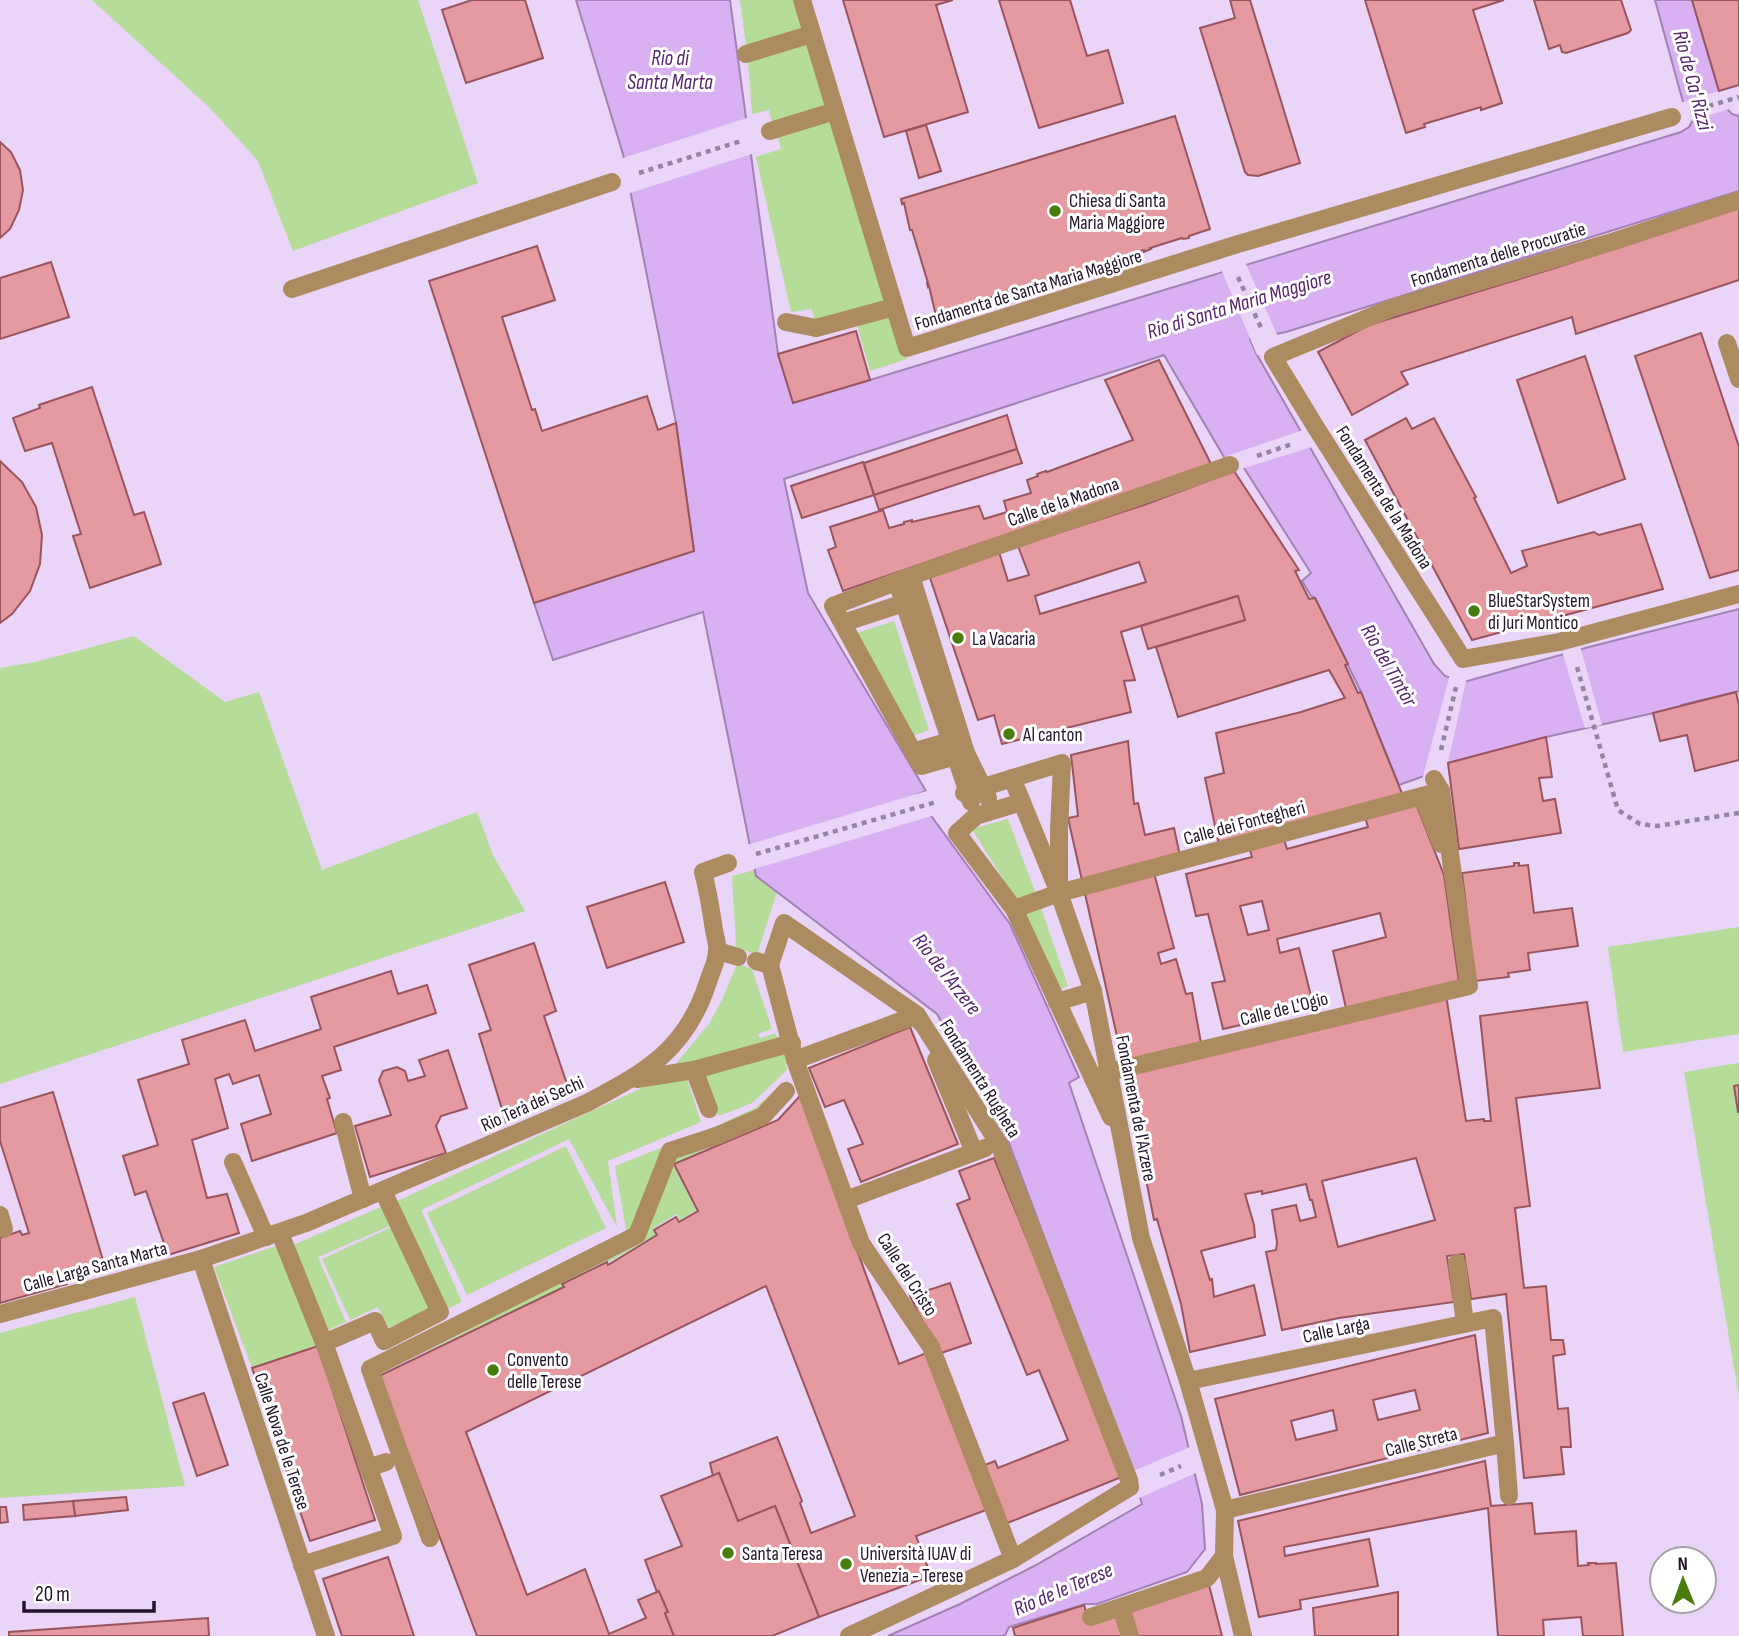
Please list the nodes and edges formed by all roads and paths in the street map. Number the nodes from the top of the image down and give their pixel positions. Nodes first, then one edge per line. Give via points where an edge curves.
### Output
1 (802, 0) edge
2 (812, 34) junction
3 (746, 54) dead end
4 (1739, 97) edge
5 (835, 111) junction
6 (1672, 117) joint
7 (770, 131) joint
8 (612, 182) joint
9 (1739, 200) edge
10 (1226, 249) junction
11 (292, 289) dead end
12 (894, 307) junction
13 (786, 322) dead end
14 (1727, 343) dead end
15 (1273, 356) junction
16 (1739, 379) edge
17 (1321, 435) junction
18 (1230, 465) joint
19 (904, 579) junction
20 (1739, 594) edge
21 (918, 598) junction
22 (843, 623) junction
23 (1569, 639) junction
24 (1463, 659) junction
25 (964, 745) junction
26 (1012, 778) junction
27 (1437, 785) junction
28 (964, 793) joint
29 (1422, 796) junction
30 (1022, 802) junction
31 (994, 810) junction
32 (1739, 813) edge
33 (976, 816) junction
34 (728, 863) joint
35 (1452, 870) junction
36 (1059, 893) junction
37 (1014, 909) junction
38 (718, 951) junction
39 (738, 957) dead end
40 (763, 963) joint
41 (1093, 991) junction
42 (1057, 1002) junction
43 (917, 1015) junction
44 (794, 1052) junction
45 (694, 1070) junction
46 (1101, 1075) junction
47 (630, 1080) junction
48 (786, 1090) dead end
49 (343, 1122) dead end
50 (714, 1123) junction
51 (999, 1144) junction
52 (974, 1152) junction
53 (233, 1162) dead end
54 (383, 1191) junction
55 (363, 1199) junction
56 (846, 1199) junction
57 (273, 1235) junction
58 (201, 1259) junction
59 (1457, 1263) dead end
60 (0, 1314) edge
61 (1465, 1323) junction
62 (413, 1334) junction
63 (324, 1343) junction
64 (1188, 1381) junction
65 (1504, 1443) junction
66 (1209, 1454) junction
67 (394, 1459) junction
68 (368, 1468) junction
69 (1130, 1487) junction
70 (1509, 1496) dead end
71 (1225, 1510) junction
72 (430, 1538) dead end
73 (1224, 1556) junction
74 (1013, 1559) junction
75 (302, 1564) junction
76 (1121, 1607) junction
77 (1091, 1617) dead end
78 (326, 1636) edge
79 (849, 1636) edge
80 (1130, 1636) edge
81 (1243, 1636) edge

1 - 2 street, Fondamenta de Santa Maria Maggiore
2 - 3 street
2 - 5 street, Fondamenta de Santa Maria Maggiore
4 - 6 path
5 - 7 street
5 - 12 street, Fondamenta de Santa Maria Maggiore
6 - 10 street, Fondamenta de Santa Maria Maggiore
7 - 8 path
8 - 11 street
9 - 15 street, Fondamenta delle Procuratie via 1394,307
10 - 12 street, Fondamenta de Santa Maria Maggiore via 907,348
10 - 15 path
12 - 13 street via 816,328
14 - 16 street
15 - 17 street, Fondamenta de la Madona
17 - 18 path
17 - 24 street, Fondamenta de la Madona
18 - 19 street, Calle de la Madona
19 - 21 street
19 - 22 street, Calle de la Madona via 833,606
19 - 33 street
20 - 23 street
21 - 22 street
21 - 25 street
22 - 25 street via 921,766
23 - 24 street
23 - 32 path via 1618,810 1640,824 1657,825
24 - 27 path
25 - 31 street
26 - 28 street, Fondamenta de l'Arzere
26 - 30 street
26 - 36 street, Fondamenta de l'Arzere via 1062,764
27 - 29 street, Calle dei Fontegheri
27 - 35 street
28 - 34 path
29 - 35 street
29 - 36 street, Calle dei Fontegheri
30 - 31 street
30 - 36 street
31 - 33 street
33 - 37 street via 957,833
34 - 38 street, Rio Terà dei Sechi via 703,872
35 - 46 street, Calle de L'Ogio via 1468,986
36 - 37 street, Calle dei Fontegheri
36 - 41 street, Fondamenta de l'Arzere
37 - 42 street
38 - 39 street
38 - 47 street, Rio Terà dei Sechi via 694,1015 677,1041
40 - 43 street, Fondamenta Rugheta via 784,923
40 - 44 street, Calle del Cristo
41 - 42 street
41 - 46 street, Fondamenta de l'Arzere
42 - 46 street
43 - 44 street
43 - 51 street, Fondamenta Rugheta
43 - 52 street
44 - 45 street
44 - 56 street, Calle del Cristo
45 - 47 street
45 - 50 street
46 - 64 street, Fondamenta de l'Arzere via 1121,1140 1141,1238
47 - 54 street, Rio Terà dei Sechi
48 - 50 street via 763,1116
49 - 55 street
50 - 62 street via 670,1151 637,1235
51 - 52 street
51 - 69 street, Fondamenta Rugheta
52 - 56 street
53 - 57 street
54 - 55 street, Rio Terà dei Sechi
54 - 62 street via 440,1312
55 - 57 street, Rio Terà dei Sechi
56 - 74 street, Calle del Cristo via 861,1243 931,1347
57 - 58 street, Rio Terà dei Sechi
57 - 63 street
58 - 60 street, Calle Larga Santa Marta
58 - 75 street, Calle Nova de le Terese
59 - 61 street
61 - 64 street, Calle Larga
61 - 65 street, Calle Larga via 1493,1318
62 - 63 street via 384,1341 375,1321
62 - 67 street via 370,1368
63 - 68 street
64 - 66 street, Fondamenta de l'Arzere
65 - 70 street
65 - 71 street, Calle Streta
66 - 69 path
66 - 71 street, Fondamenta de l'Arzere
67 - 68 street
67 - 72 street
68 - 75 street via 393,1536
69 - 74 street
71 - 73 street, Fondamenta de l'Arzere
73 - 76 street via 1207,1578
73 - 81 street, Fondamenta de l'Arzere
74 - 79 street
75 - 78 street, Calle Nova de le Terese
76 - 77 street
76 - 80 street

